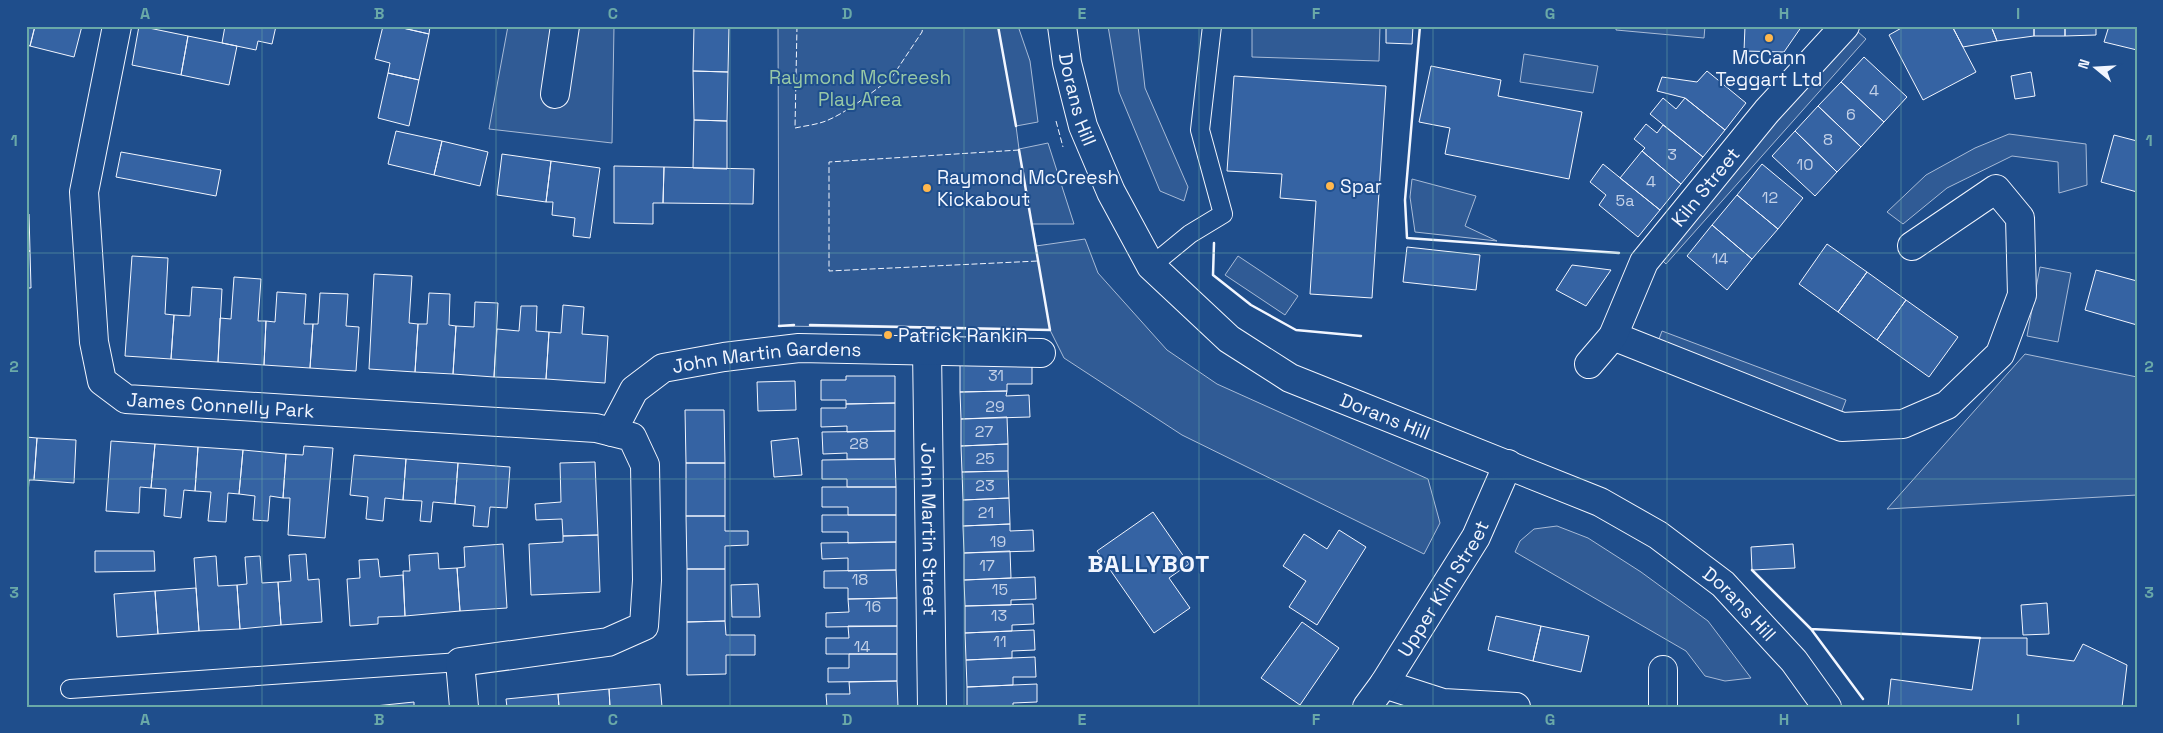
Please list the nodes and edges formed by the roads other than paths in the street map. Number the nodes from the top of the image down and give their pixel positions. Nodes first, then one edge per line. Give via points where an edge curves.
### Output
1 (117, 26) edge
2 (565, 26) edge
3 (1062, 26) edge
4 (1212, 26) edge
5 (1845, 26) edge
6 (556, 94) dead end
7 (1912, 246) dead end
8 (1151, 266) junction
9 (1613, 336) junction
10 (927, 350) junction
11 (1041, 354) dead end
12 (1589, 364) dead end
13 (612, 432) junction
14 (1508, 464) junction
15 (460, 662) junction
16 (1663, 670) dead end
17 (1384, 684) junction
18 (70, 689) dead end
19 (464, 707) edge
20 (932, 707) edge
21 (1367, 707) edge
22 (1516, 707) edge
23 (1663, 707) edge
24 (1827, 707) edge

1 - 13 street, James Connelly Park via 84,192 94,342 102,380 126,399 596,428
2 - 6 street
3 - 8 street, Dorans Hill via 1067,63 1083,126 1112,192
4 - 8 lane via 1200,130 1223,214 1190,234
5 - 9 street, Kiln Street via 1767,111 1644,262
7 - 9 street via 1996,189 2020,218 2022,295 2000,354 1947,405 1903,424 1842,427
8 - 14 street, Dorans Hill via 1229,339 1290,378
9 - 12 street, Kiln Street
10 - 11 street, John Martin Gardens
10 - 13 street, John Martin Gardens via 799,348 663,368 634,390
10 - 20 street, John Martin Street
13 - 15 street via 632,437 645,465 647,580 644,626 608,642
14 - 17 street, Upper Kiln Street via 1476,537
14 - 24 street, Dorans Hill via 1600,502 1658,535 1716,579 1794,661
15 - 18 lane
15 - 19 street
16 - 23 street
17 - 21 street, Upper Kiln Street
17 - 22 street via 1443,703

